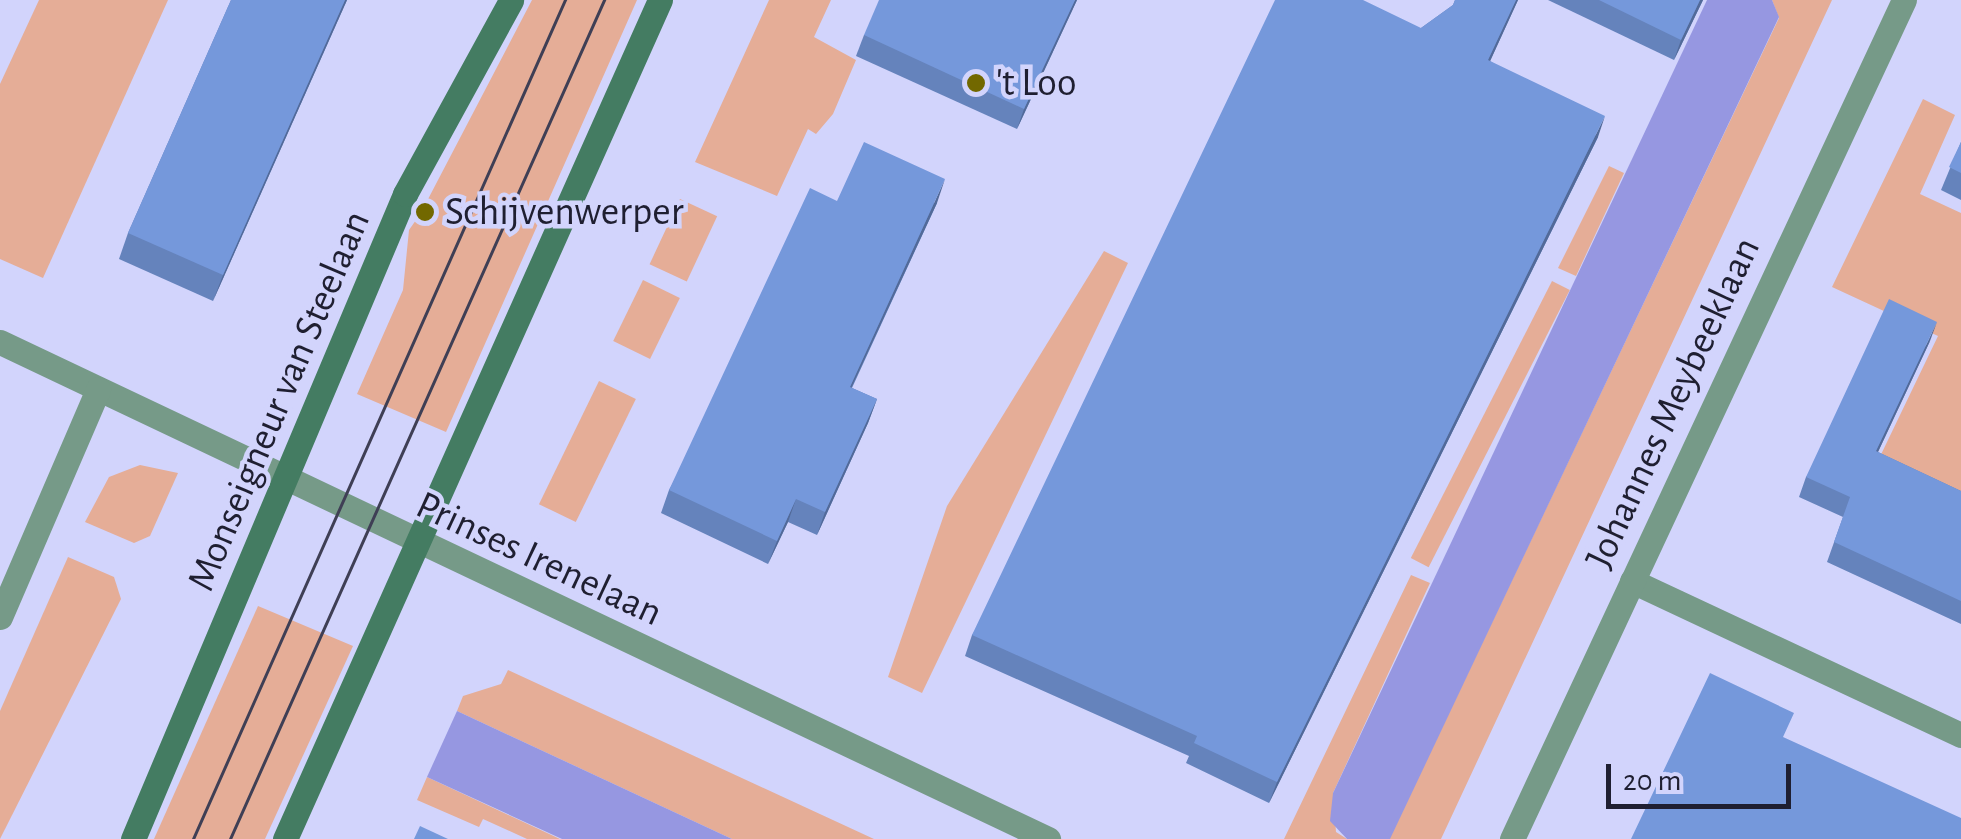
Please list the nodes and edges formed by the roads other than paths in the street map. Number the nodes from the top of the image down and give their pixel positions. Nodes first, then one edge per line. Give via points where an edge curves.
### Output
1 (512, 0) edge
2 (660, 0) edge
3 (1904, 0) edge
4 (0, 342) edge
5 (98, 389) junction
6 (290, 478) junction
7 (414, 543) junction
8 (1632, 581) junction
9 (0, 617) edge
10 (1961, 735) edge
11 (133, 839) edge
12 (284, 839) edge
13 (1048, 839) edge
14 (1512, 839) edge

1 - 6 main road, Monseigneur van Steelaan via 405,194
2 - 7 main road
3 - 8 street, Johannes Meybeeklaan
4 - 5 street, Prinses Irenelaan
5 - 6 street, Prinses Irenelaan
5 - 9 street
6 - 7 street, Prinses Irenelaan
6 - 11 main road, Monseigneur van Steelaan
7 - 12 main road
7 - 13 street, Prinses Irenelaan
8 - 10 street
8 - 14 street, Johannes Meybeeklaan

